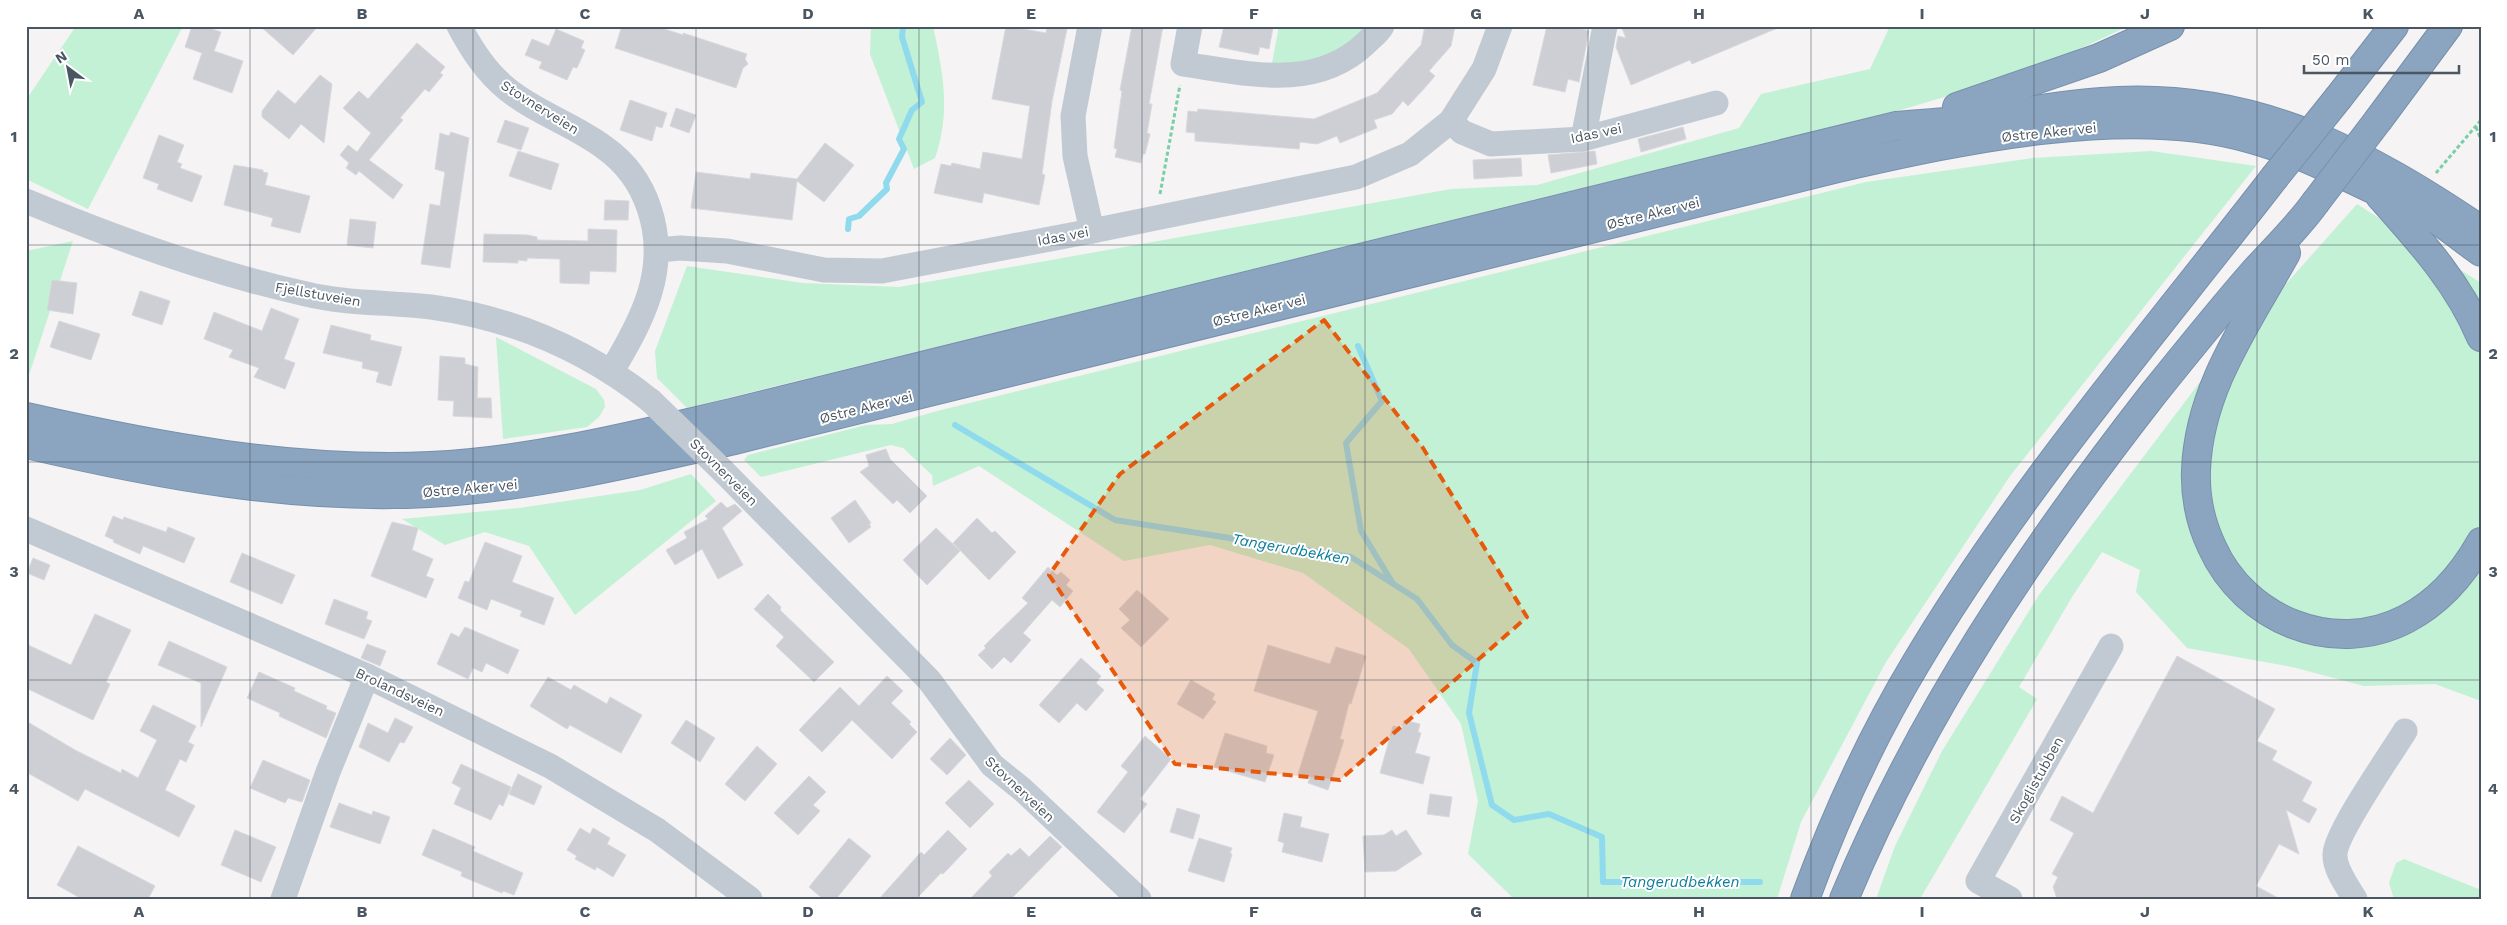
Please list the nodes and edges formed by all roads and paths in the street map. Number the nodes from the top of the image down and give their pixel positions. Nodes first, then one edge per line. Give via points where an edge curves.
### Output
1 (459, 26) edge
2 (1090, 26) edge
3 (1190, 26) edge
4 (1382, 26) edge
5 (1500, 26) edge
6 (1605, 26) edge
7 (2170, 26) edge
8 (2394, 26) edge
9 (2448, 26) edge
10 (1183, 64) junction
11 (1716, 103) dead end
12 (2481, 120) edge
13 (1450, 121) junction
14 (1896, 126) junction
15 (2476, 127) junction
16 (1583, 139) junction
17 (2481, 140) edge
18 (2376, 191) junction
19 (2423, 192) junction
20 (26, 201) edge
21 (2312, 207) junction
22 (1156, 217) junction
23 (1092, 231) junction
24 (2477, 242) edge
25 (658, 250) junction
26 (2481, 337) edge
27 (611, 372) junction
28 (26, 417) edge
29 (26, 444) edge
30 (26, 529) edge
31 (2481, 542) edge
32 (2111, 646) dead end
33 (368, 676) junction
34 (2405, 731) dead end
35 (283, 899) edge
36 (750, 899) edge
37 (1139, 899) edge
38 (1805, 899) edge
39 (1844, 899) edge
40 (2010, 899) edge
41 (2355, 899) edge

1 - 25 street, Stovnerveien via 475,55 508,90 604,146 626,167 646,197
2 - 23 street via 1073,116 1075,156
3 - 10 street
4 - 10 street via 1354,54 1335,66 1305,74 1256,74
5 - 13 street, Idas vei via 1484,69
6 - 16 street
7 - 14 highway via 2043,79
8 - 38 highway, bridge via 2069,439 1946,616 1916,664 1858,772 1828,837
9 - 21 highway, bridge
10 - 22 path
11 - 16 street, Idas vei
12 - 15 path
13 - 16 street, Idas vei via 1462,132 1491,144
13 - 22 street, Idas vei via 1410,154 1356,177
14 - 19 highway, Østre Aker vei via 2118,100 2195,103 2294,127 2336,144
14 - 28 highway, Østre Aker vei via 731,413 622,439 519,457 431,466 311,465 200,452
15 - 17 path
15 - 19 path via 2444,161
18 - 24 highway, Østre Aker vei via 2420,210
18 - 26 highway via 2435,258 2460,295
18 - 29 highway, Østre Aker vei via 2281,148 2224,133 2163,125 2075,128 1979,140 1847,166 734,440 525,484 430,493 312,492 189,478
19 - 24 highway, Østre Aker vei via 2454,212
20 - 27 street, Fjellstuveien via 251,281 331,299 430,307 500,322 538,334
21 - 31 highway via 2223,363 2202,422 2196,471 2197,495 2217,558 2237,587 2275,617 2311,629 2353,633 2386,627 2424,608 2457,579
21 - 39 highway via 2153,394 2074,497 2009,590 1920,736
22 - 23 street, Idas vei
23 - 25 street, Idas vei via 882,271 824,270 727,252 680,248
25 - 27 street, Stovnerveien via 650,298
27 - 37 street, Stovnerveien, bridge via 651,400 724,472 928,680 992,765
30 - 33 street, Brolandsveien
32 - 40 street, Skoglistubben via 1978,881
33 - 35 street via 328,772
33 - 36 street, Brolandsveien via 550,766 657,830
34 - 41 street via 2341,835 2335,854 2338,869

